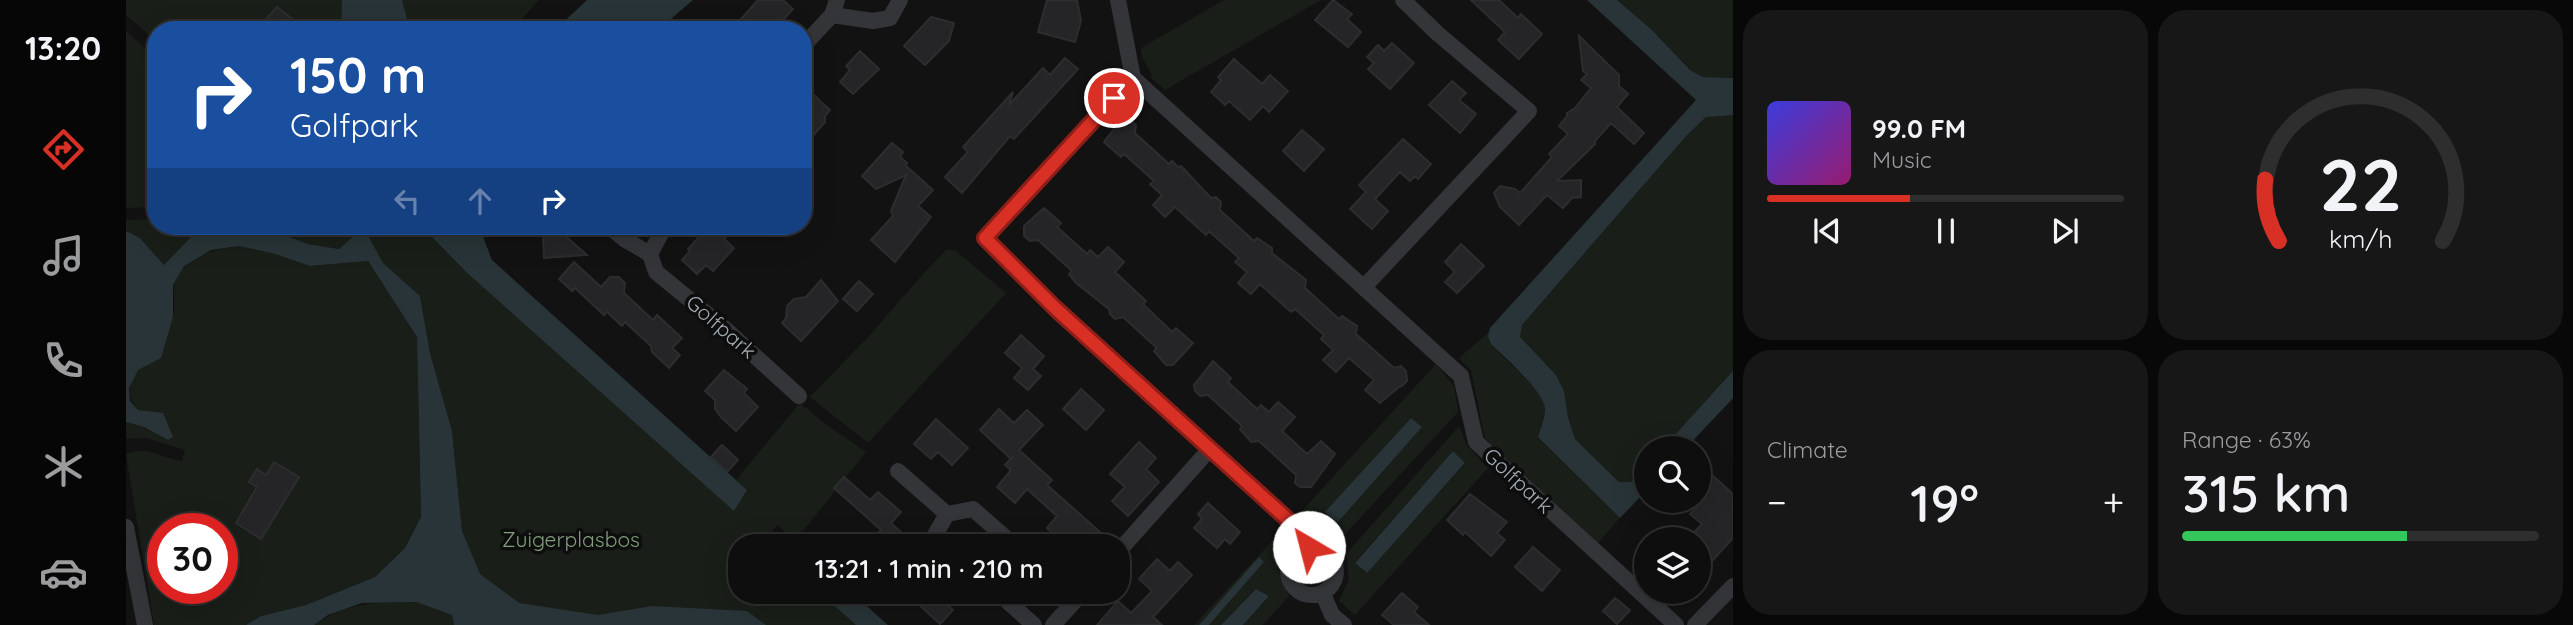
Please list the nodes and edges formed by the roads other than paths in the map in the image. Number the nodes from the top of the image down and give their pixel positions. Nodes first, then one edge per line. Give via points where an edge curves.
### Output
1 (900, 0) edge
2 (1118, 0) edge
3 (1403, 0) edge
4 (834, 8) edge
5 (812, 35) edge
6 (1132, 78) junction
7 (619, 235) edge
8 (660, 235) edge
9 (650, 254) junction
10 (1364, 287) junction
11 (799, 396) dead end
12 (1209, 450) junction
13 (898, 471) dead end
14 (947, 514) junction
15 (126, 527) edge
16 (936, 534) edge
17 (1001, 534) edge
18 (1130, 539) edge
19 (1309, 547) junction
20 (1733, 586) edge
21 (1323, 594) junction
22 (1010, 604) edge
23 (1069, 604) edge
24 (145, 625) edge
25 (1034, 625) edge
26 (1053, 625) edge
27 (1343, 625) edge
28 (1676, 625) edge
29 (1695, 625) edge

1 - 4 street via 890,18 873,21
2 - 6 street
3 - 10 street via 1529,111
4 - 5 street
6 - 10 street, Golfpark
6 - 12 street via 985,238
7 - 9 street, Golfpark
8 - 9 street
9 - 11 street, Golfpark via 656,272
10 - 28 street, Golfpark via 1461,376 1476,442
12 - 18 street
12 - 19 street via 1308,538
13 - 14 street
14 - 16 street
14 - 17 street via 973,509
15 - 24 street
19 - 21 street via 1330,553 1337,567 1334,583
19 - 21 street via 1296,552 1289,565 1289,579 1305,595
20 - 29 street
21 - 27 street via 1332,615
22 - 25 street
23 - 26 street

